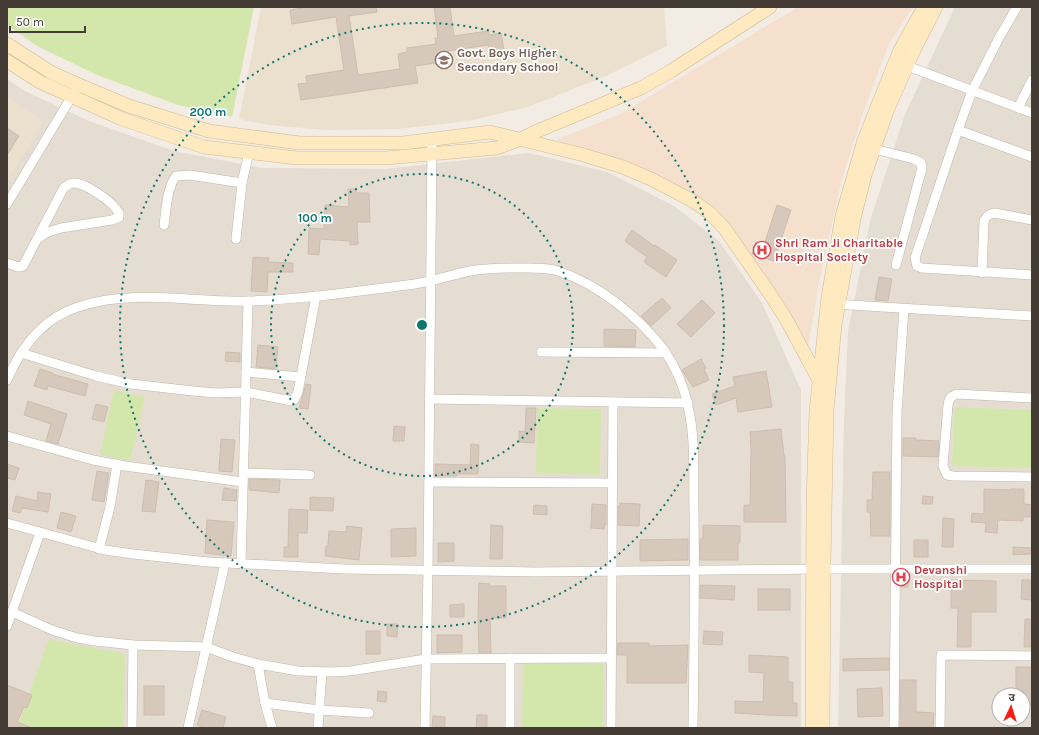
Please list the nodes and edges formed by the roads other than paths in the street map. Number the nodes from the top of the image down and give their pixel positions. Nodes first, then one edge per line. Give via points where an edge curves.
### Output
1 (770, 7) edge
2 (924, 7) edge
3 (936, 7) edge
4 (1017, 7) edge
5 (7, 44) edge
6 (7, 61) edge
7 (901, 63) junction
8 (1032, 80) edge
9 (79, 85) junction
10 (972, 91) junction
11 (72, 97) junction
12 (1018, 108) junction
13 (1032, 113) edge
14 (958, 130) junction
15 (521, 139) junction
16 (432, 140) junction
17 (874, 149) junction
18 (249, 152) junction
19 (432, 154) junction
20 (1032, 157) edge
21 (242, 183) junction
22 (7, 204) edge
23 (1032, 220) edge
24 (164, 225) dead end
25 (37, 239) junction
26 (236, 239) dead end
27 (7, 263) edge
28 (896, 265) dead end
29 (982, 273) junction
30 (1032, 275) edge
31 (431, 282) junction
32 (316, 296) junction
33 (248, 301) junction
34 (833, 304) junction
35 (904, 309) junction
36 (1032, 316) edge
37 (541, 352) dead end
38 (21, 353) junction
39 (666, 353) junction
40 (246, 372) junction
41 (300, 377) junction
42 (819, 379) junction
43 (7, 380) edge
44 (246, 392) junction
45 (828, 397) junction
46 (1032, 398) edge
47 (430, 399) junction
48 (613, 402) junction
49 (688, 403) junction
50 (7, 436) edge
51 (117, 464) junction
52 (310, 475) dead end
53 (243, 477) junction
54 (1032, 477) edge
55 (429, 482) junction
56 (612, 483) junction
57 (7, 523) edge
58 (40, 533) junction
59 (99, 549) junction
60 (225, 563) junction
61 (241, 564) junction
62 (818, 569) junction
63 (895, 569) junction
64 (1032, 569) edge
65 (428, 570) junction
66 (695, 570) junction
67 (612, 571) junction
68 (12, 612) junction
69 (7, 626) edge
70 (133, 645) junction
71 (206, 647) junction
72 (1032, 656) edge
73 (510, 658) junction
74 (611, 658) junction
75 (426, 659) junction
76 (258, 664) junction
77 (322, 672) junction
78 (265, 703) junction
79 (319, 710) junction
80 (369, 713) dead end
81 (132, 728) edge
82 (188, 728) edge
83 (272, 728) edge
84 (318, 728) edge
85 (425, 728) edge
86 (510, 728) edge
87 (611, 728) edge
88 (693, 728) edge
89 (812, 728) edge
90 (823, 728) edge
91 (894, 728) edge
92 (940, 728) edge

1 - 15 street via 641,88
2 - 7 street
3 - 7 street
4 - 10 street
5 - 9 street via 52,73
6 - 11 street via 40,82
7 - 10 street
7 - 17 street
7 - 34 street via 864,140 845,205
8 - 12 street
9 - 11 street
9 - 16 street via 129,106 209,131 300,143
10 - 12 street
10 - 14 street
11 - 18 street via 122,119 204,147
11 - 22 street
12 - 13 street
14 - 20 street
14 - 29 street via 915,262 922,268
15 - 16 street via 490,132
15 - 19 street via 497,148
15 - 42 street via 623,167 680,194 710,213 731,236 770,294
16 - 19 street
17 - 28 street via 922,163
17 - 34 street
18 - 19 street via 297,158 386,158
18 - 21 street
19 - 31 street
21 - 24 street via 190,175 176,176 172,181
21 - 26 street
23 - 29 street via 995,213 987,216 984,221
25 - 25 street via 61,228 112,220 119,217 119,213 110,202 95,192 80,184 70,184 63,188
25 - 27 street via 23,266
29 - 30 street
31 - 32 street
31 - 39 street via 472,271 502,268 538,267 558,271 617,303 652,335
31 - 47 street
32 - 33 street
32 - 41 street
33 - 38 street via 136,296 101,301 76,307 54,318 31,338
33 - 40 street
34 - 35 street
34 - 42 street
34 - 45 street via 835,325
35 - 36 street
35 - 63 street via 897,412
37 - 39 street
38 - 43 street
38 - 44 street via 131,384 216,393
39 - 49 street via 679,377
40 - 41 street
40 - 44 street
41 - 44 street via 296,397 292,401
42 - 45 street
42 - 62 street via 813,502
44 - 53 street
45 - 62 street
46 - 54 street via 957,394 952,396 948,404 943,466 947,474 952,476
47 - 48 street
47 - 55 street
48 - 49 street
48 - 56 street
49 - 66 street via 693,456
50 - 51 street
51 - 53 street
51 - 59 street via 110,507
52 - 53 street
53 - 61 street
55 - 56 street
55 - 65 street
56 - 67 street
57 - 58 street
58 - 59 street
58 - 68 street
59 - 60 street
60 - 61 street
60 - 71 street
61 - 65 street
62 - 63 street
62 - 66 street
62 - 89 street
62 - 90 street
63 - 64 street
63 - 91 street
65 - 67 street
65 - 75 street
66 - 67 street
66 - 88 street
67 - 74 street
68 - 69 street
68 - 70 street via 72,636
70 - 71 street
70 - 81 street
71 - 76 street
71 - 82 street
72 - 92 street via 941,655
73 - 74 street
73 - 75 street
73 - 86 street
74 - 87 street
75 - 77 street via 350,671
75 - 85 street
76 - 77 street via 281,669
76 - 78 street
77 - 79 street
78 - 79 street
78 - 83 street
79 - 80 street
79 - 84 street

